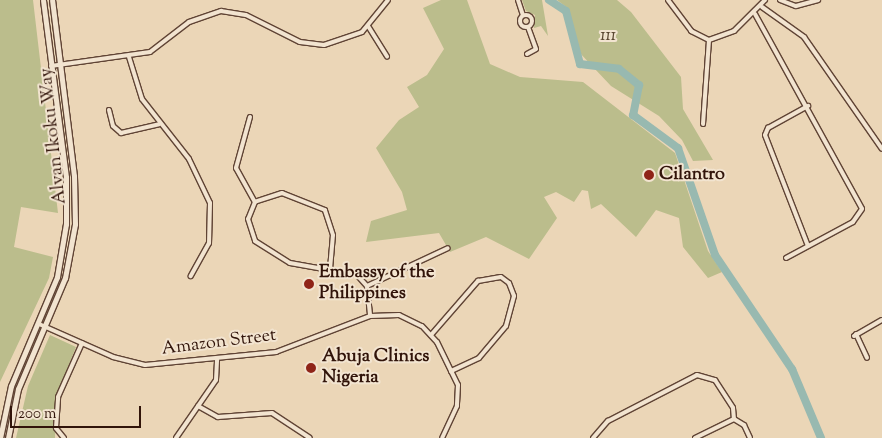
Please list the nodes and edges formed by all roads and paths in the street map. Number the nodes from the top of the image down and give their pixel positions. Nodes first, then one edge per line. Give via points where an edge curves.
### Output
1 (43, 0) edge
2 (52, 0) edge
3 (388, 0) edge
4 (518, 0) edge
5 (668, 0) edge
6 (765, 0) edge
7 (780, 0) edge
8 (818, 0) edge
9 (762, 7) junction
10 (755, 14) junction
11 (523, 15) junction
12 (368, 26) junction
13 (528, 27) junction
14 (709, 40) junction
15 (526, 54) dead end
16 (129, 56) junction
17 (387, 56) dead end
18 (60, 65) junction
19 (51, 66) junction
20 (808, 106) junction
21 (109, 110) dead end
22 (250, 117) dead end
23 (160, 124) junction
24 (702, 124) dead end
25 (882, 149) edge
26 (255, 202) junction
27 (808, 246) junction
28 (448, 248) dead end
29 (786, 258) dead end
30 (330, 269) junction
31 (192, 276) dead end
32 (367, 286) junction
33 (370, 316) junction
34 (882, 320) edge
35 (39, 324) junction
36 (46, 326) junction
37 (431, 335) junction
38 (82, 343) junction
39 (866, 358) dead end
40 (218, 359) junction
41 (451, 371) junction
42 (198, 406) junction
43 (734, 419) junction
44 (0, 438) edge
45 (8, 438) edge
46 (64, 438) edge
47 (176, 438) edge
48 (310, 438) edge
49 (442, 438) edge
50 (593, 438) edge
51 (695, 438) edge
52 (750, 438) edge

1 - 19 street, Alvan Ikoku Way
2 - 18 street, Alvan Ikoku Way
3 - 12 street via 375,11
4 - 11 street
5 - 14 street via 691,31
6 - 9 street
7 - 8 street via 796,6
9 - 10 street
9 - 25 street via 804,38
10 - 14 street via 734,31
10 - 20 street
11 - 13 street via 520,24
11 - 13 street via 532,19
12 - 16 street via 346,40 311,45 240,13 209,12 189,22 157,49
12 - 17 street
13 - 15 street via 536,49
14 - 24 street
16 - 18 street
16 - 23 street via 138,90
18 - 19 street
18 - 36 street, Alvan Ikoku Way via 74,176 75,224 65,278
19 - 35 street, Alvan Ikoku Way via 66,177 66,224 57,277
20 - 27 street via 768,128 765,134
20 - 27 street via 862,209 853,222
21 - 23 street via 113,126 120,133
22 - 26 street via 236,168
23 - 31 street via 189,159 212,209 209,242
26 - 30 street via 248,226 255,241 290,263
26 - 30 street via 282,193 325,210 333,235
27 - 29 street
28 - 32 street
30 - 32 street via 357,275
32 - 33 street
33 - 37 street, Amazon Street via 399,315
33 - 40 street, Amazon Street via 282,350
34 - 39 street via 855,335
35 - 36 street, Amazon Street
35 - 44 street, Alvan Ikoku Way via 11,386
36 - 38 street, Amazon Street
36 - 45 street, Alvan Ikoku Way via 18,389
37 - 41 street, Amazon Street
37 - 41 street via 478,281 501,277 509,282 514,296 506,326 479,358
38 - 40 street, Amazon Street via 112,358 146,365
38 - 46 street via 58,397 56,428
40 - 42 street via 216,380
41 - 49 street, Amazon Street via 458,385 457,406
42 - 47 street
42 - 48 street via 218,417 272,413
43 - 50 street via 733,408 715,380 697,375 608,421
43 - 51 street
43 - 52 street via 744,425

